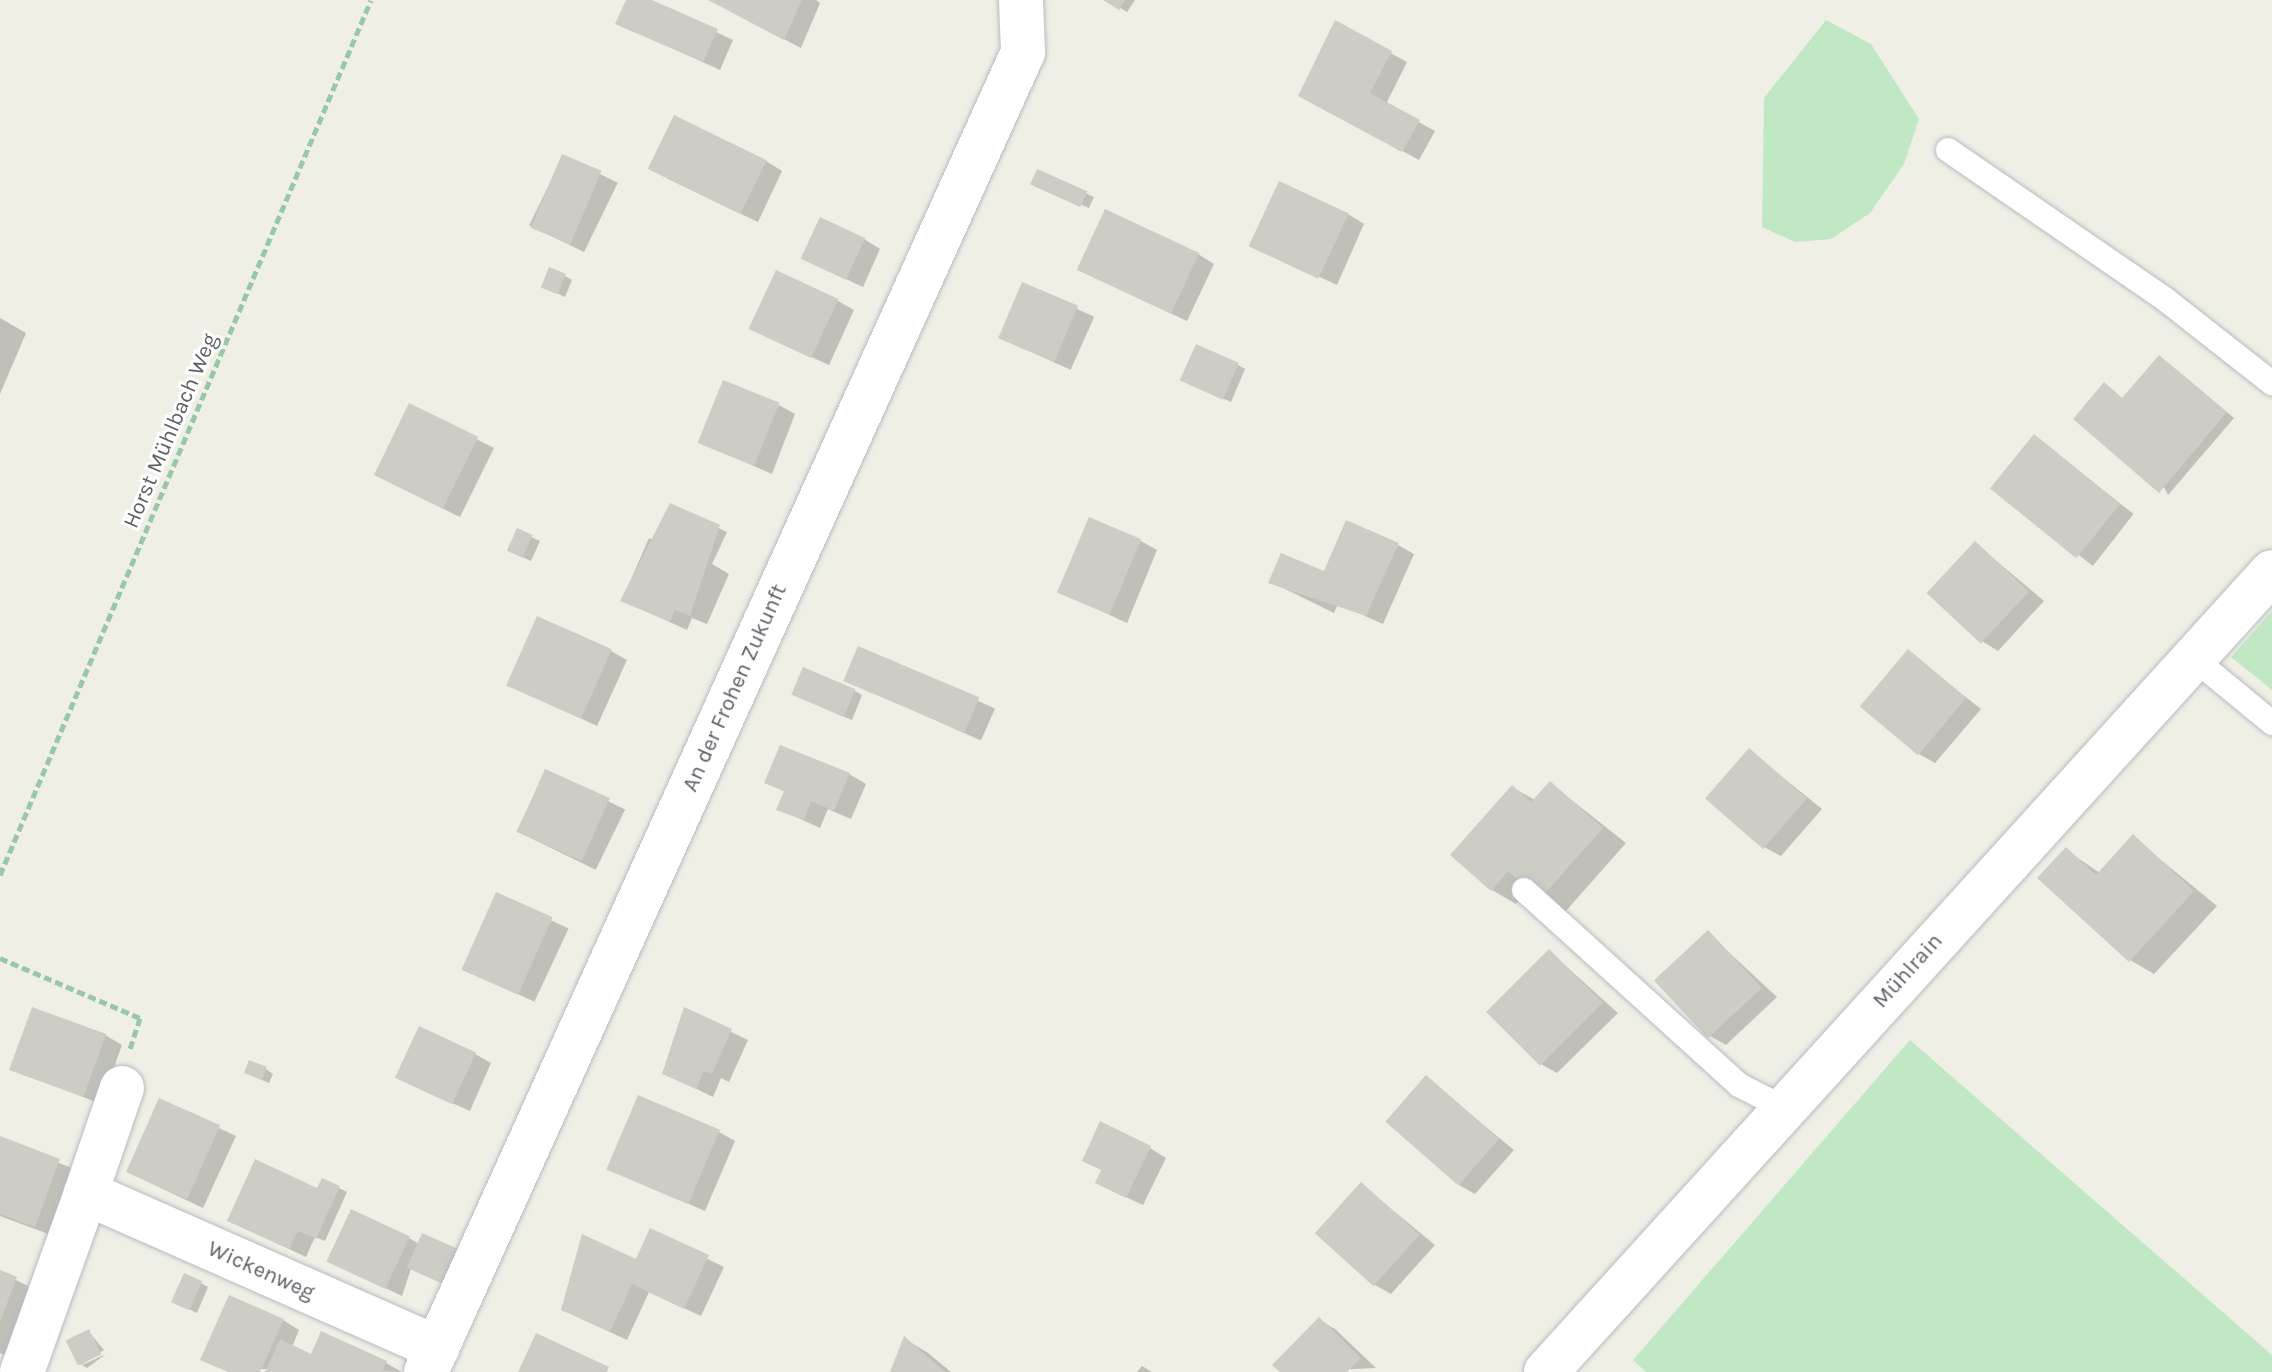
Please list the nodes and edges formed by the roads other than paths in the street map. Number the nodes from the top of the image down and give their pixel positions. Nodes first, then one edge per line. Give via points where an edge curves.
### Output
1 (1021, 0) edge
2 (1948, 150) dead end
3 (2272, 383) edge
4 (2272, 572) edge
5 (2192, 657) junction
6 (2272, 723) edge
7 (1524, 890) dead end
8 (122, 1088) dead end
9 (1784, 1108) junction
10 (86, 1193) junction
11 (432, 1360) edge
12 (22, 1372) edge
13 (1546, 1372) edge

1 - 11 street, An der Frohen Zukunft via 1023,52
2 - 3 lane via 2166,300
4 - 5 street, Mühlrain
5 - 6 lane
5 - 9 street, Mühlrain
7 - 9 lane via 1739,1085
8 - 10 street
9 - 13 street, Mühlrain
10 - 11 street, Wickenweg
10 - 12 street

